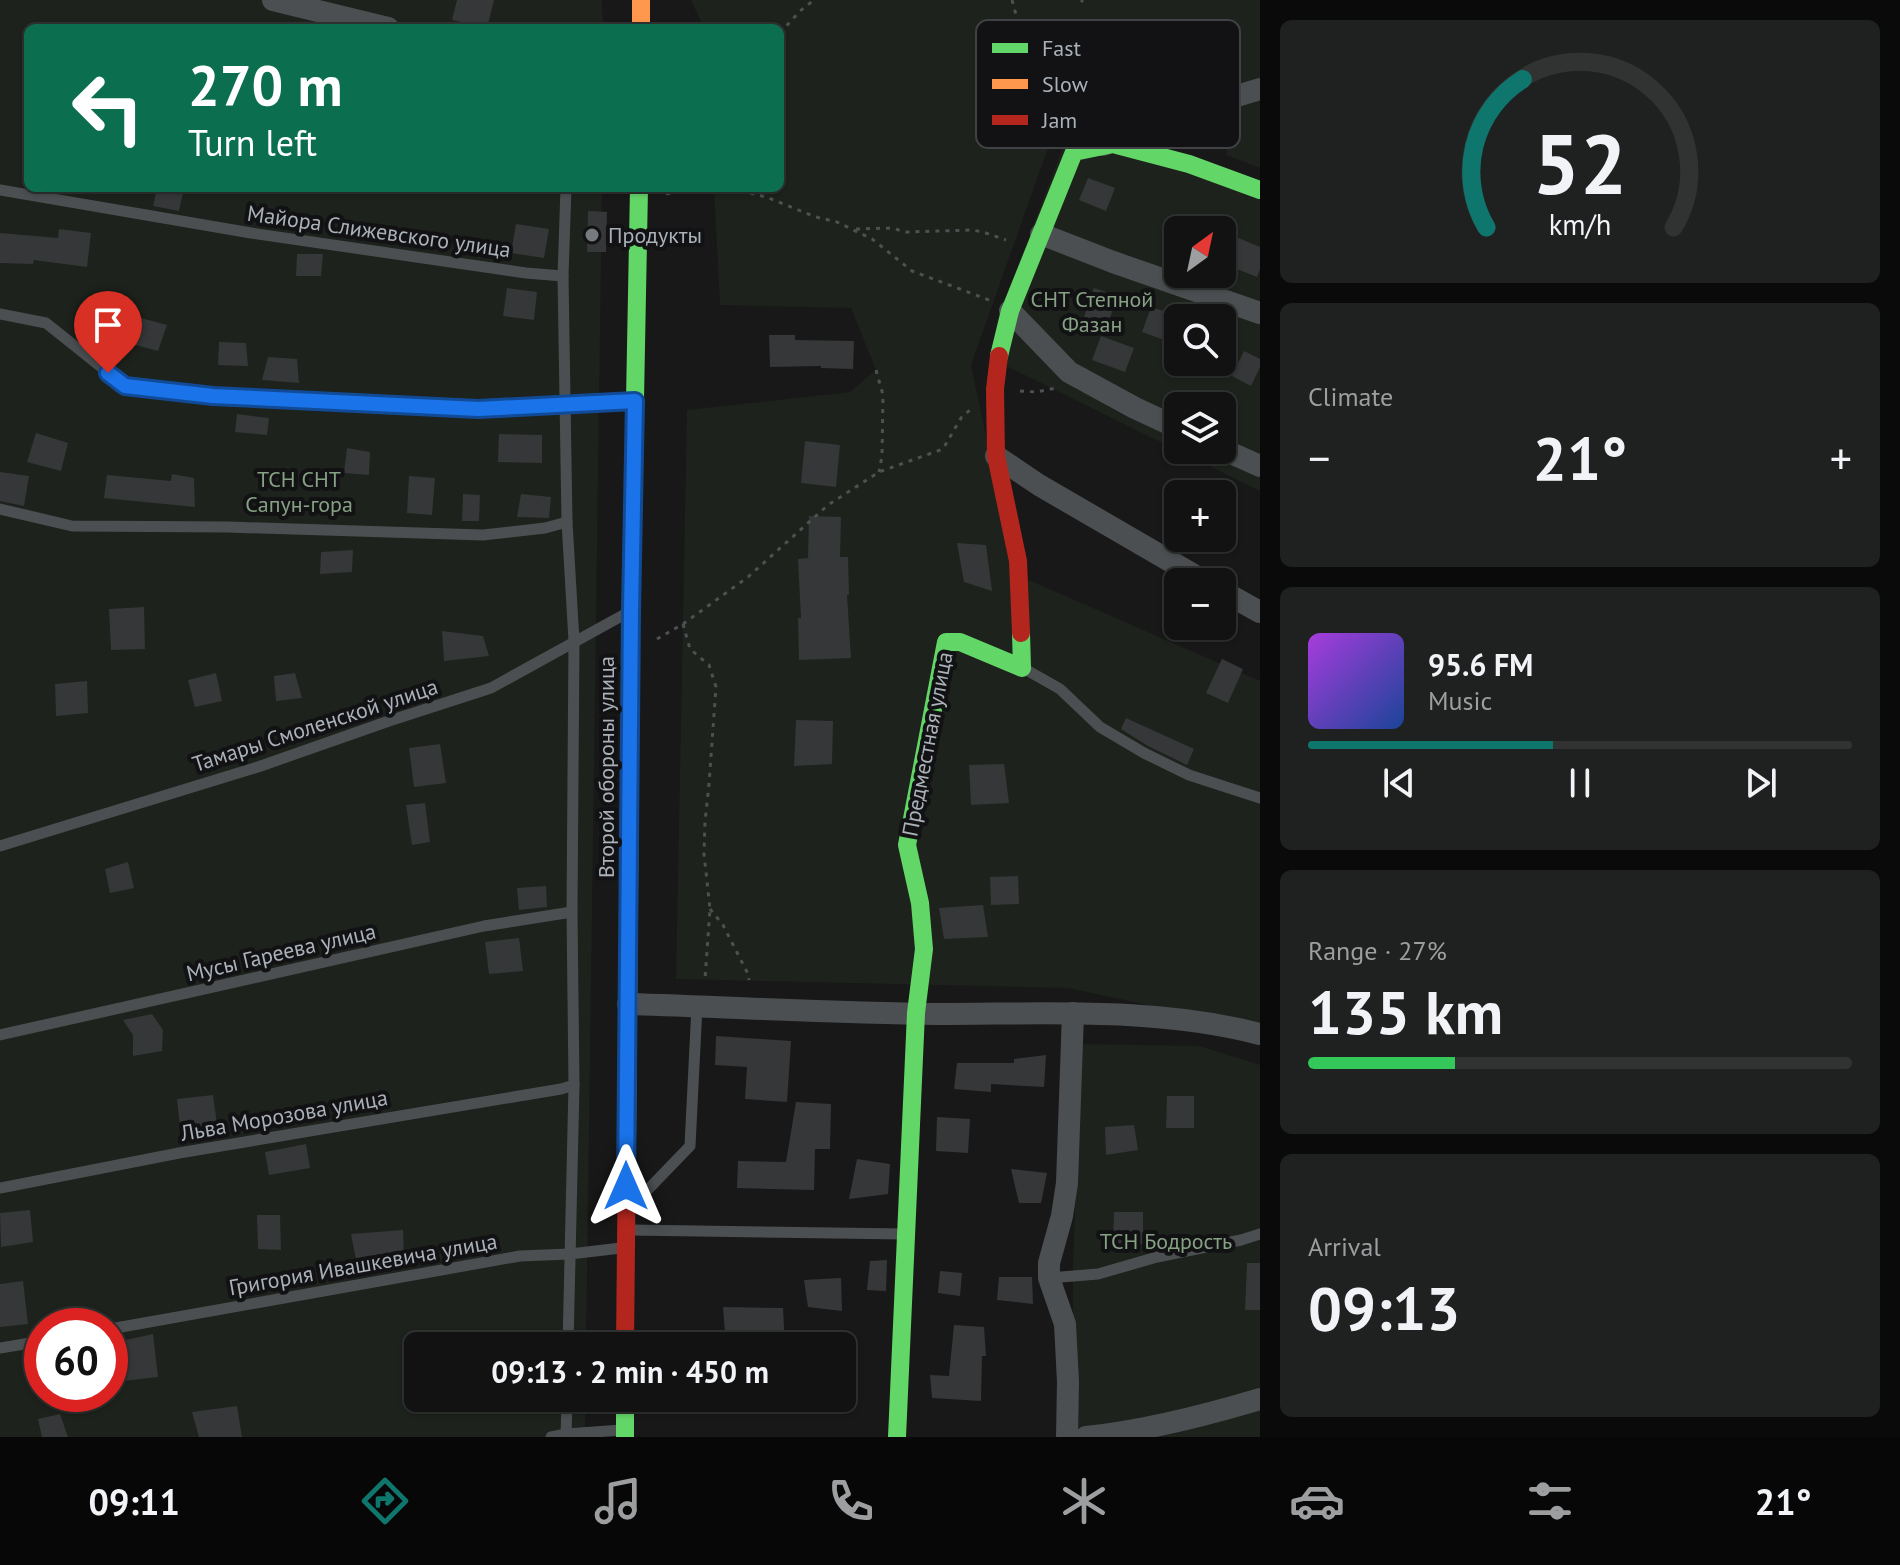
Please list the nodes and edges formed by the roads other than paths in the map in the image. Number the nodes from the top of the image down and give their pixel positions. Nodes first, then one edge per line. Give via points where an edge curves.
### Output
1 (273, 0) edge
2 (641, 0) edge
3 (372, 24) edge
4 (641, 24) edge
5 (1260, 89) edge
6 (1240, 95) edge
7 (1095, 148) edge
8 (1128, 148) edge
9 (0, 190) edge
10 (1260, 190) edge
11 (566, 192) edge
12 (639, 193) edge
13 (1041, 234) junction
14 (563, 276) junction
15 (1010, 311) junction
16 (1260, 313) edge
17 (0, 314) edge
18 (635, 401) junction
19 (566, 404) junction
20 (1164, 421) edge
21 (1236, 455) edge
22 (996, 456) junction
23 (1260, 466) edge
24 (0, 509) edge
25 (567, 522) junction
26 (1182, 568) edge
27 (1236, 599) edge
28 (631, 611) junction
29 (1260, 612) edge
30 (574, 641) junction
31 (1022, 668) junction
32 (1260, 798) edge
33 (0, 846) edge
34 (572, 912) junction
35 (628, 1004) junction
36 (697, 1006) junction
37 (916, 1013) junction
38 (1073, 1013) junction
39 (1260, 1034) edge
40 (0, 1035) edge
41 (574, 1085) junction
42 (0, 1188) edge
43 (625, 1230) junction
44 (906, 1234) junction
45 (1260, 1234) edge
46 (570, 1254) junction
47 (1049, 1278) junction
48 (128, 1326) edge
49 (568, 1332) edge
50 (625, 1332) edge
51 (24, 1344) edge
52 (0, 1348) edge
53 (1260, 1399) edge
54 (567, 1412) edge
55 (625, 1412) edge
56 (625, 1434) edge
57 (566, 1436) edge
58 (551, 1437) edge
59 (897, 1437) edge
60 (1067, 1437) edge
61 (1086, 1437) edge

1 - 3 street
2 - 4 street
5 - 6 street
7 - 13 street via 1074,152
8 - 10 street
9 - 14 lane, Майора Слижевского улица via 251,233
11 - 14 lane
12 - 18 street, Второй обороны улица
13 - 15 street
13 - 16 street
14 - 19 lane
15 - 20 street via 1069,372
15 - 22 street via 995,389
17 - 19 lane via 46,323 125,386 213,396 478,409
18 - 19 lane
18 - 28 street, Второй обороны улица
19 - 25 lane
21 - 23 street
22 - 26 street
22 - 31 street via 1018,561
24 - 25 lane via 72,526 483,535
25 - 30 lane
27 - 29 street
28 - 30 lane, Тамары Смоленской улица
28 - 35 street, Второй обороны улица
30 - 33 lane, Тамары Смоленской улица via 491,688
30 - 34 lane
31 - 32 lane via 1060,689 1100,727 1144,753 1189,775
31 - 37 street, Предместная улица via 960,642 946,642 907,845 924,949
34 - 40 lane, Мусы Гареева улица via 484,926
34 - 41 lane
35 - 36 street
35 - 43 street, Второй обороны улица
36 - 37 street
36 - 43 lane via 690,1146
37 - 38 street
37 - 44 street
38 - 39 street via 1173,1017
38 - 47 street via 1067,1183
41 - 42 lane, Льва Морозова улица
41 - 46 lane
43 - 44 lane, Григория Ивашкевича улица
43 - 46 lane, Григория Ивашкевича улица
43 - 50 street, Второй обороны улица
44 - 59 street
45 - 47 lane via 1098,1274
46 - 48 lane, Григория Ивашкевича улица via 520,1256
46 - 49 lane
47 - 60 street via 1065,1324
51 - 52 lane
53 - 61 street via 1206,1415
54 - 57 lane
55 - 56 street
56 - 57 lane
57 - 58 lane

